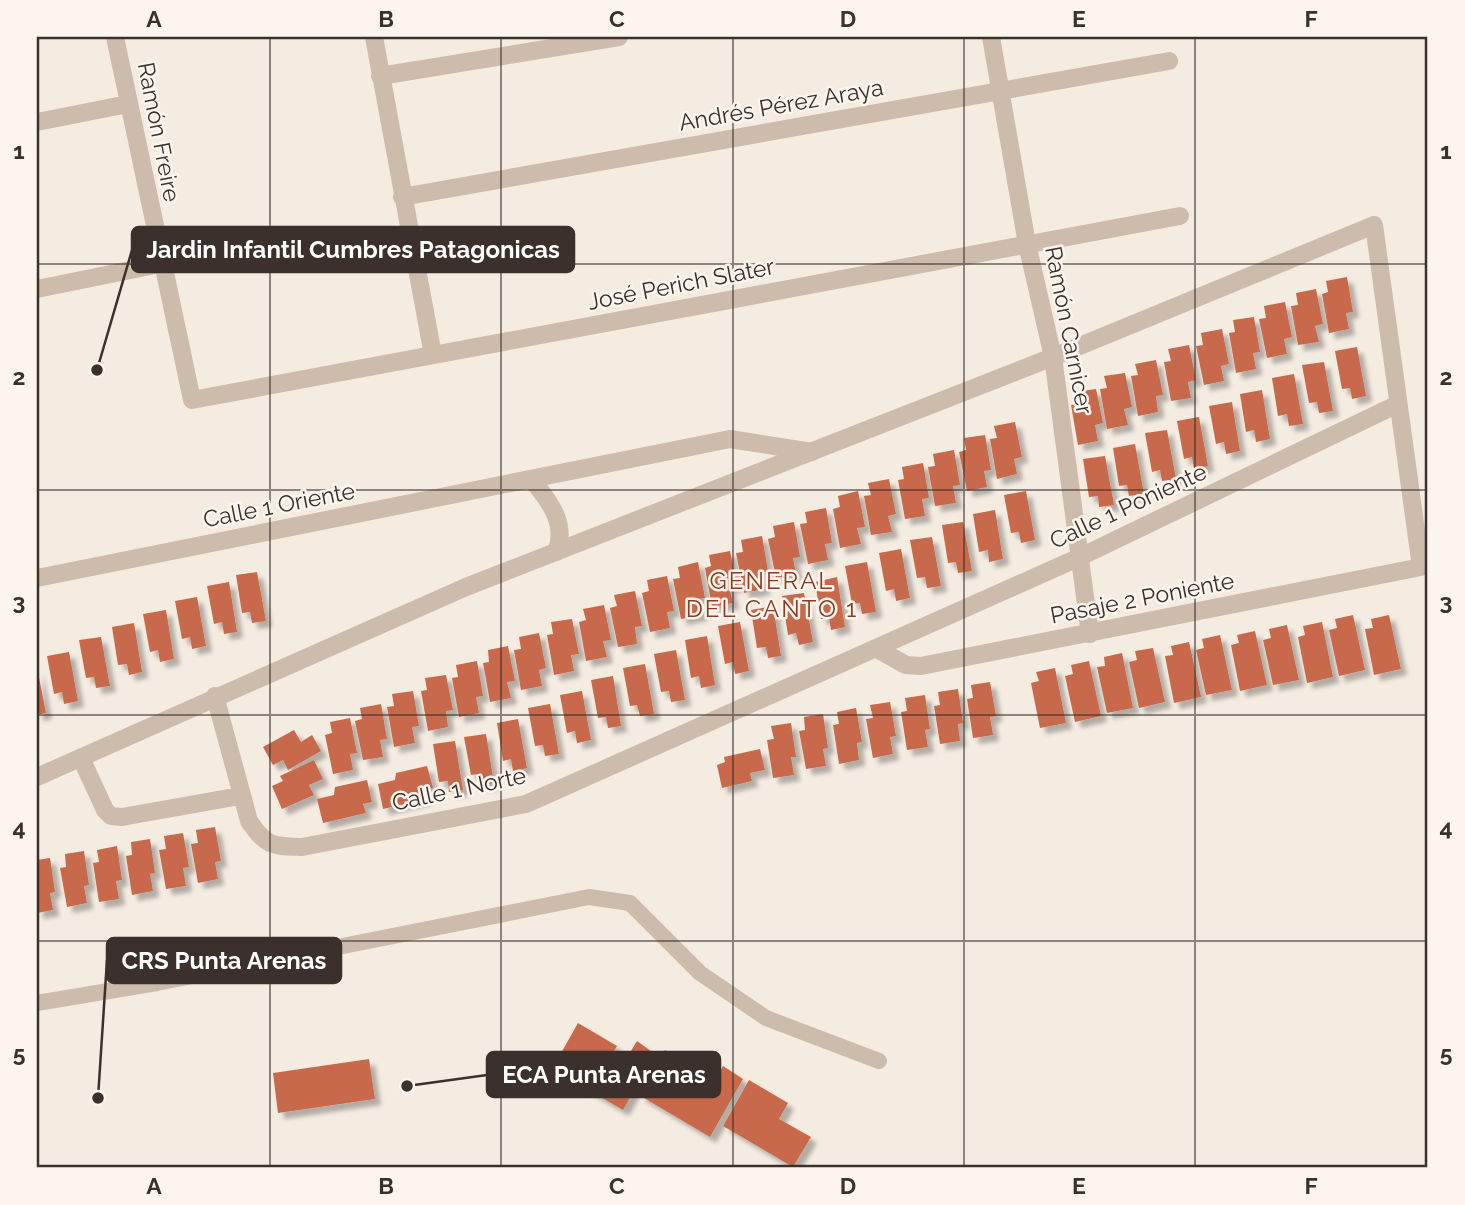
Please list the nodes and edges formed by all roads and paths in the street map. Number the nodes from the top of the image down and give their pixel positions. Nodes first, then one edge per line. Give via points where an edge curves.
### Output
1 (115, 37) edge
2 (374, 37) edge
3 (619, 37) edge
4 (991, 37) edge
5 (1168, 61) dead end
6 (380, 76) junction
7 (1000, 91) junction
8 (128, 104) junction
9 (37, 122) edge
10 (401, 197) junction
11 (1180, 216) dead end
12 (1027, 244) junction
13 (160, 264) junction
14 (37, 289) edge
15 (433, 355) junction
16 (1054, 357) junction
17 (192, 400) joint
18 (1398, 404) junction
19 (811, 452) junction
20 (531, 479) junction
21 (556, 552) junction
22 (1080, 557) junction
23 (37, 578) edge
24 (1090, 634) junction
25 (877, 649) junction
26 (215, 696) junction
27 (81, 758) junction
28 (37, 777) edge
29 (240, 796) junction
30 (37, 1003) edge
31 (879, 1061) dead end

1 - 8 street, Ramón Freire
2 - 6 street
3 - 6 street
4 - 7 street, Ramón Carnicer
5 - 7 street, Andrés Pérez Araya
6 - 10 street
7 - 10 street, Andrés Pérez Araya
7 - 12 street, Ramón Carnicer
8 - 9 street
8 - 13 street, Ramón Freire
10 - 15 street
11 - 12 street, José Perich Slater
12 - 15 street, José Perich Slater
12 - 16 street, Ramón Carnicer
13 - 14 street
13 - 17 street, Ramón Freire
15 - 17 street, José Perich Slater
16 - 18 street via 1374,225
16 - 19 street
16 - 22 street, Ramón Carnicer
18 - 22 street, Calle 1 Poniente
18 - 24 street, Pasaje 2 Poniente via 1421,567
19 - 20 street, Calle 1 Oriente via 730,439
19 - 21 street
20 - 21 street via 556,517 562,537
20 - 23 street, Calle 1 Oriente
21 - 26 street
22 - 24 street, Ramón Carnicer
22 - 25 street, Calle 1 Poniente
24 - 25 street, Pasaje 2 Poniente via 921,666 906,665
25 - 29 street, Calle 1 Norte via 526,804 292,847 273,846 259,836
26 - 27 street
26 - 29 street, Calle 1 Norte
27 - 28 street
27 - 29 street via 111,816
30 - 31 lane via 589,897 630,903 700,972 765,1017

